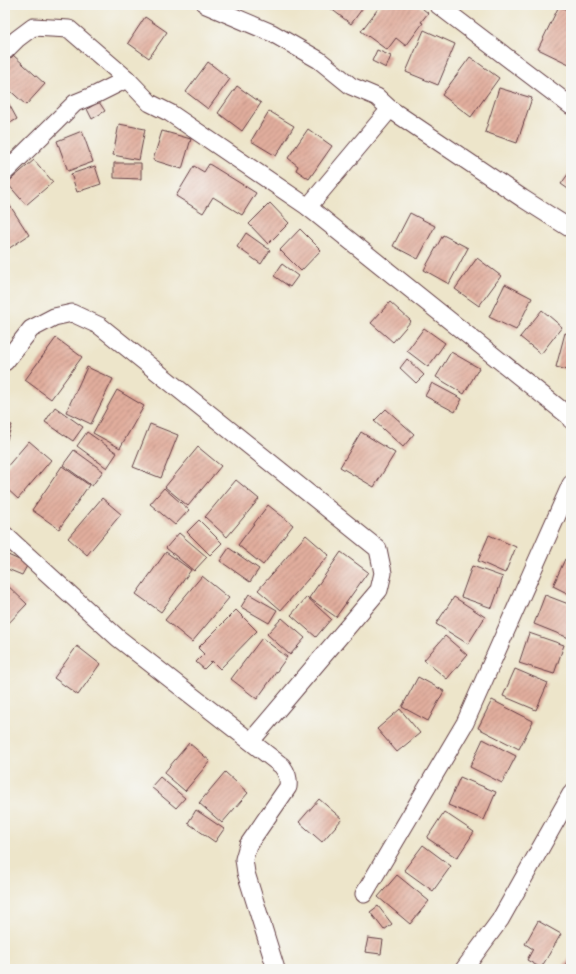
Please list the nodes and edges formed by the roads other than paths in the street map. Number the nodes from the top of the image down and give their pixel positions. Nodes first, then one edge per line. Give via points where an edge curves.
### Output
1 (206, 5) edge
2 (438, 5) edge
3 (5, 51) edge
4 (127, 79) junction
5 (571, 106) edge
6 (390, 109) junction
7 (5, 172) edge
8 (308, 207) junction
9 (571, 229) edge
10 (5, 362) edge
11 (571, 420) edge
12 (571, 484) edge
13 (5, 535) edge
14 (250, 741) junction
15 (571, 794) edge
16 (364, 894) dead end
17 (276, 969) edge
18 (464, 969) edge

1 - 6 street via 272,33 319,60 351,86 377,97
2 - 5 street
3 - 4 street via 33,27 69,29
4 - 7 street via 75,103
4 - 8 street via 150,103 170,113
6 - 8 street
6 - 9 street
8 - 11 street
10 - 14 street via 31,329 54,317 72,313 100,326 378,549 383,573 379,590
12 - 16 street via 466,723
13 - 14 street via 118,638
14 - 17 street via 282,766 289,779 288,787 248,845 244,859
15 - 18 street via 500,920

